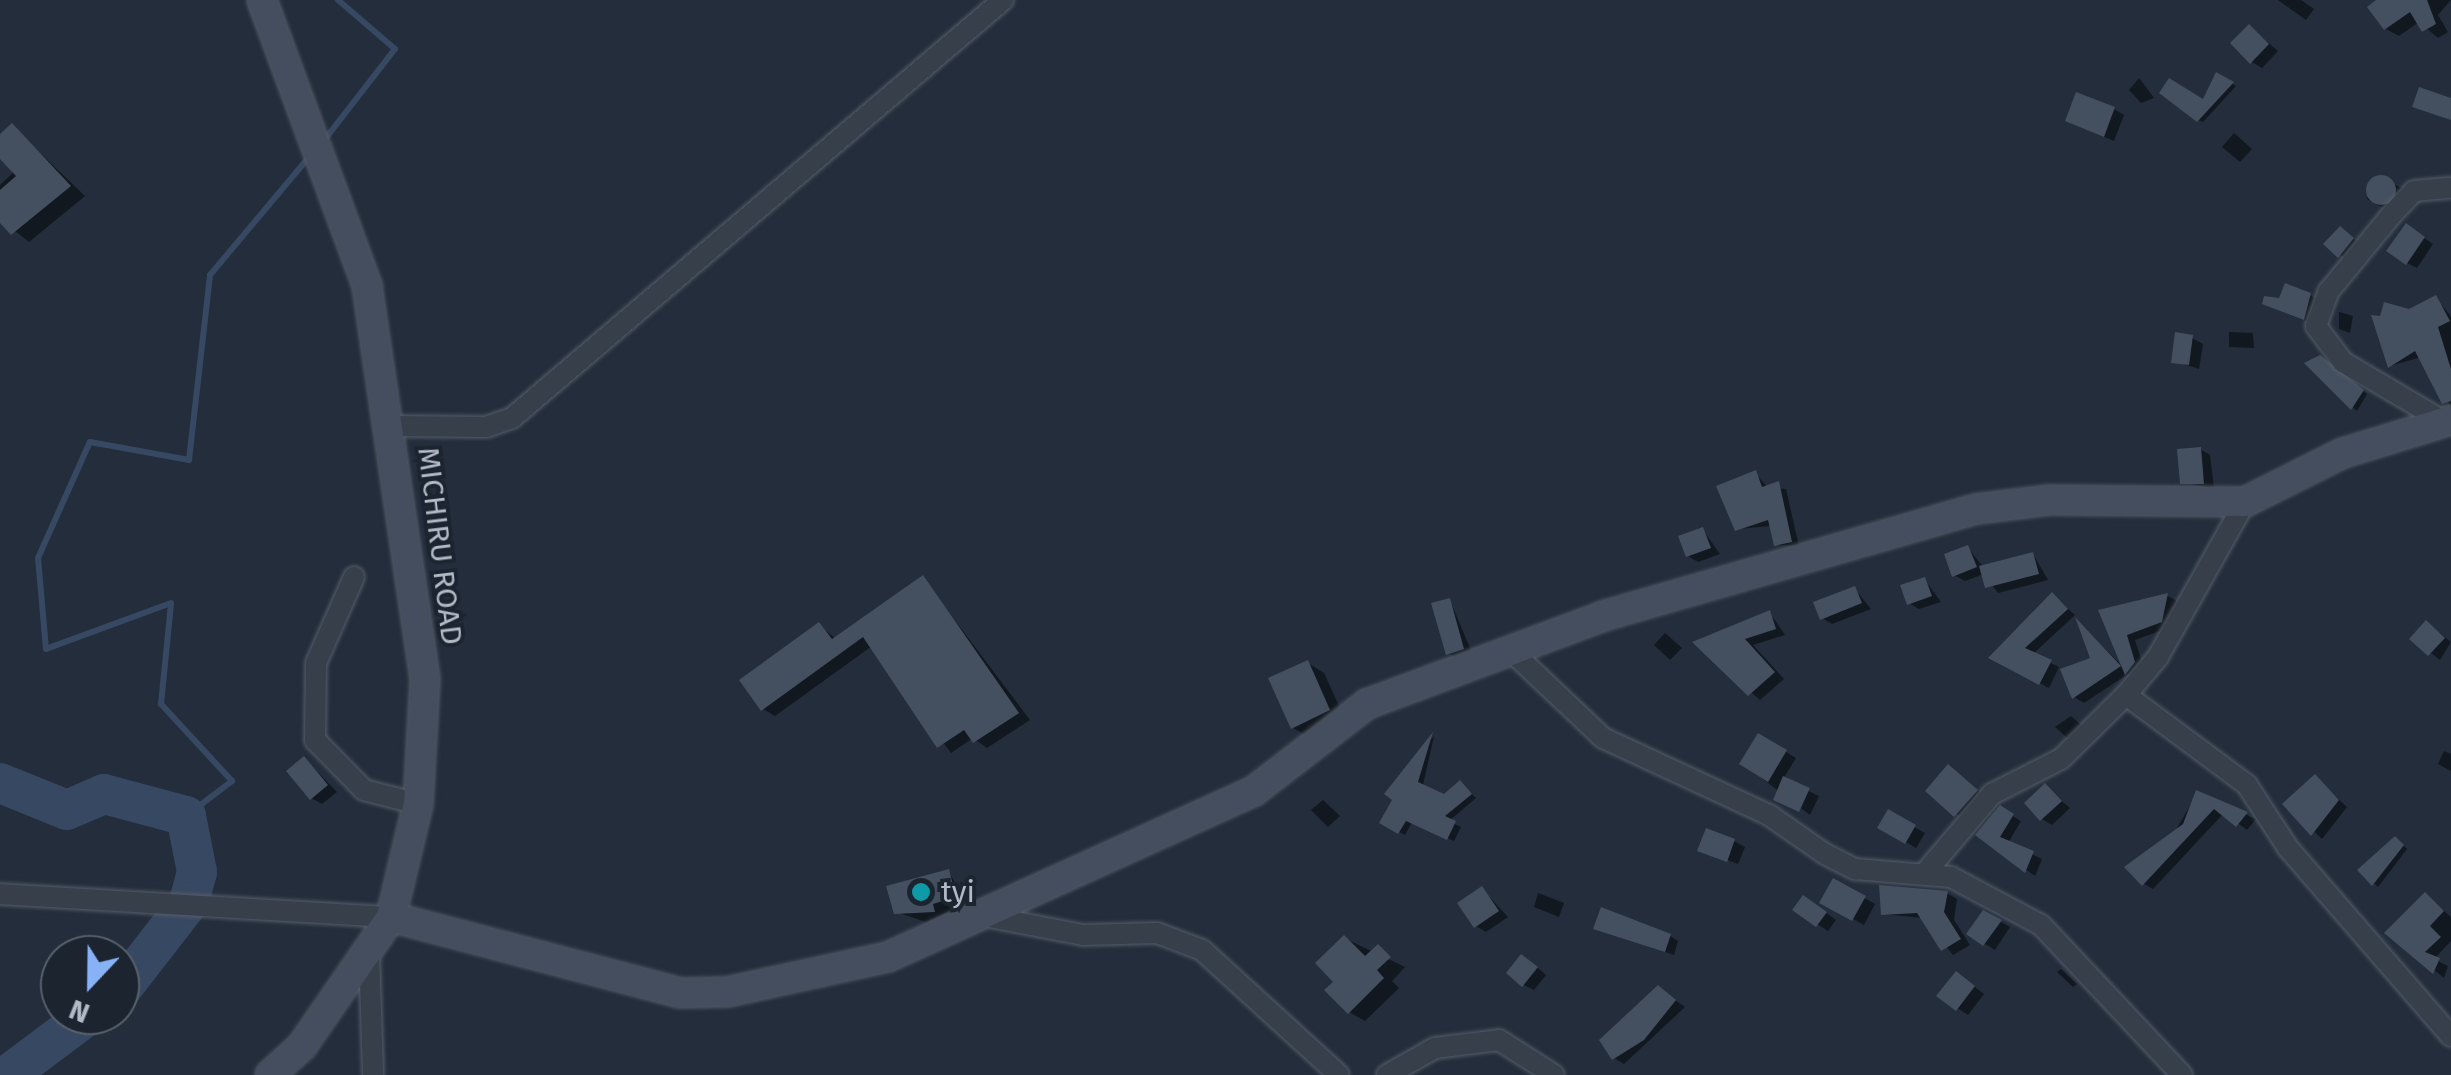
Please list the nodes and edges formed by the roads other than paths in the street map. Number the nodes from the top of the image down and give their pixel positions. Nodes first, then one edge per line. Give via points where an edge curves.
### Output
1 (262, 0) edge
2 (1003, 0) edge
3 (2451, 188) edge
4 (2447, 420) edge
5 (392, 426) junction
6 (2246, 502) junction
7 (354, 578) dead end
8 (1510, 650) junction
9 (2126, 695) junction
10 (418, 804) junction
11 (1925, 873) junction
12 (0, 894) edge
13 (979, 915) junction
14 (391, 917) junction
15 (369, 952) junction
16 (2451, 1036) edge
17 (270, 1075) edge
18 (373, 1075) edge
19 (1339, 1075) edge
20 (1387, 1075) edge
21 (1554, 1075) edge
22 (2182, 1075) edge

1 - 5 street, MICHIRU ROAD via 367,286
2 - 5 street via 512,418 486,427
3 - 4 street via 2414,191 2329,292 2316,326 2344,362
4 - 6 street via 2343,452
5 - 10 street, MICHIRU ROAD via 424,680
6 - 8 street via 2049,500 1976,509
6 - 9 street via 2158,656
7 - 10 street via 316,663 315,740 364,790
8 - 11 street via 1603,738 1769,816 1855,869
8 - 13 street via 1367,704 1254,791
9 - 11 street via 2061,759 1992,794
9 - 16 street via 2247,785 2288,848
10 - 14 street, MICHIRU ROAD
11 - 22 street via 1970,884 2041,925
12 - 14 street
13 - 14 street via 888,956 727,992 680,994
13 - 19 street via 1083,935 1157,934 1202,950
14 - 15 street, MICHIRU ROAD
15 - 17 street, MICHIRU ROAD via 302,1046
15 - 18 street
20 - 21 street via 1436,1048 1499,1040

